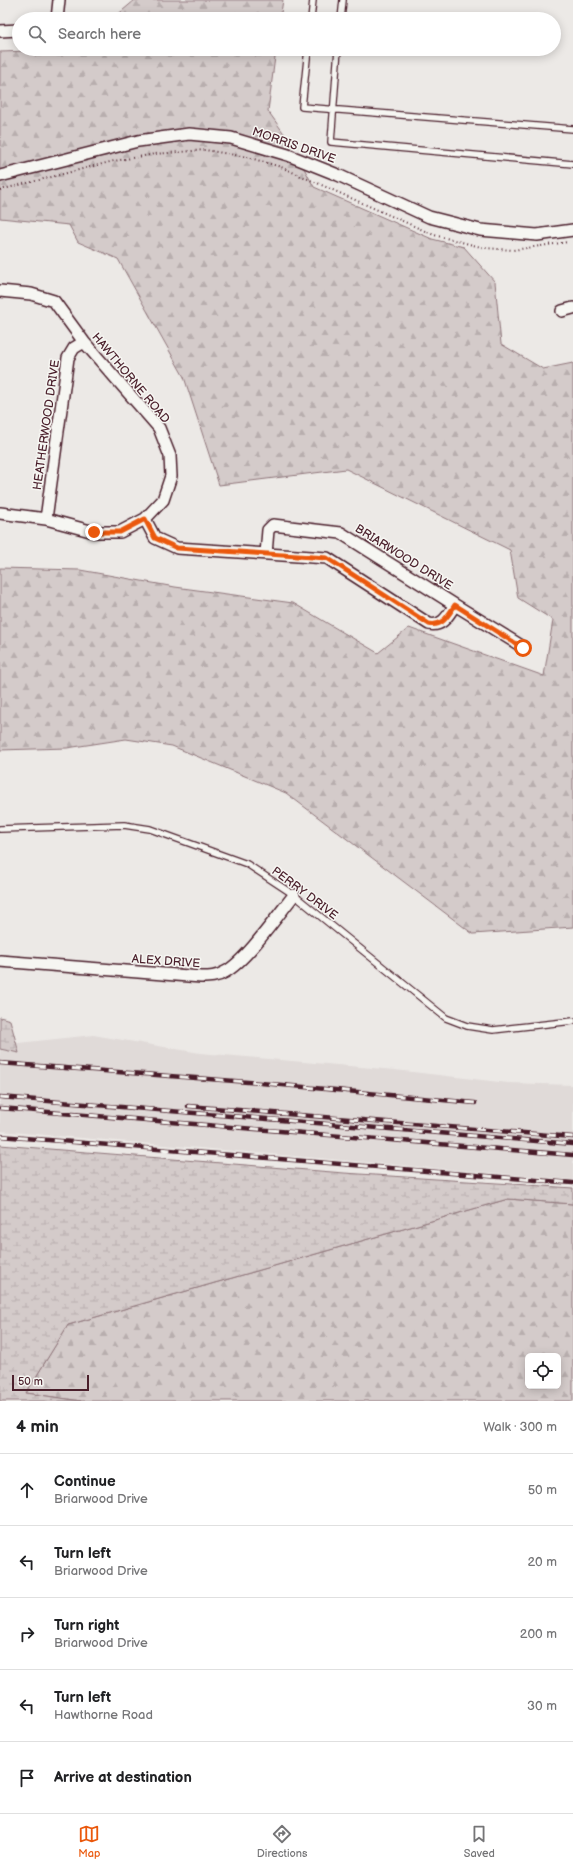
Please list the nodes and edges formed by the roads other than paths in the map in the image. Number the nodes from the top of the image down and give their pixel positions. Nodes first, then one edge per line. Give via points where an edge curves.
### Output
1 (59, 0) edge
2 (313, 0) edge
3 (343, 0) edge
4 (58, 12) edge
5 (312, 12) edge
6 (342, 12) edge
7 (12, 30) edge
8 (0, 31) edge
9 (307, 56) edge
10 (337, 56) edge
11 (333, 109) junction
12 (573, 130) edge
13 (573, 164) edge
14 (0, 176) edge
15 (573, 230) edge
16 (0, 291) edge
17 (573, 308) edge
18 (562, 311) dead end
19 (84, 342) junction
20 (0, 513) edge
21 (46, 519) junction
22 (145, 519) junction
23 (266, 554) junction
24 (455, 605) junction
25 (523, 648) dead end
26 (0, 829) edge
27 (294, 896) junction
28 (0, 961) edge
29 (573, 1021) edge

1 - 4 street
2 - 5 lane
3 - 6 lane
7 - 8 street
9 - 11 lane via 302,107
10 - 11 lane
11 - 12 lane
11 - 13 lane via 331,142
14 - 15 street, MORRIS DRIVE via 138,141 189,134 231,138 288,154 436,219 480,230 537,235
16 - 19 street, HAWTHORNE ROAD via 31,294 54,302
17 - 18 street
19 - 21 street, HEATHERWOOD DRIVE via 74,348 68,358
19 - 22 street, HAWTHORNE ROAD via 159,428 170,456 171,476 163,500
20 - 21 street, HAWTHORNE ROAD
21 - 22 street, HAWTHORNE ROAD via 94,532 120,532
22 - 23 street, BRIARWOOD DRIVE via 155,538 177,548
23 - 24 street, BRIARWOOD DRIVE via 327,558 429,624 441,624
23 - 24 street, BRIARWOOD DRIVE via 268,530 273,525 341,533
24 - 25 street, BRIARWOOD DRIVE
26 - 27 lane, PERRY DRIVE via 124,825 150,829 247,864
27 - 28 street, ALEX DRIVE via 238,963 214,977
27 - 29 lane, PERRY DRIVE via 446,1018 466,1026 493,1030

